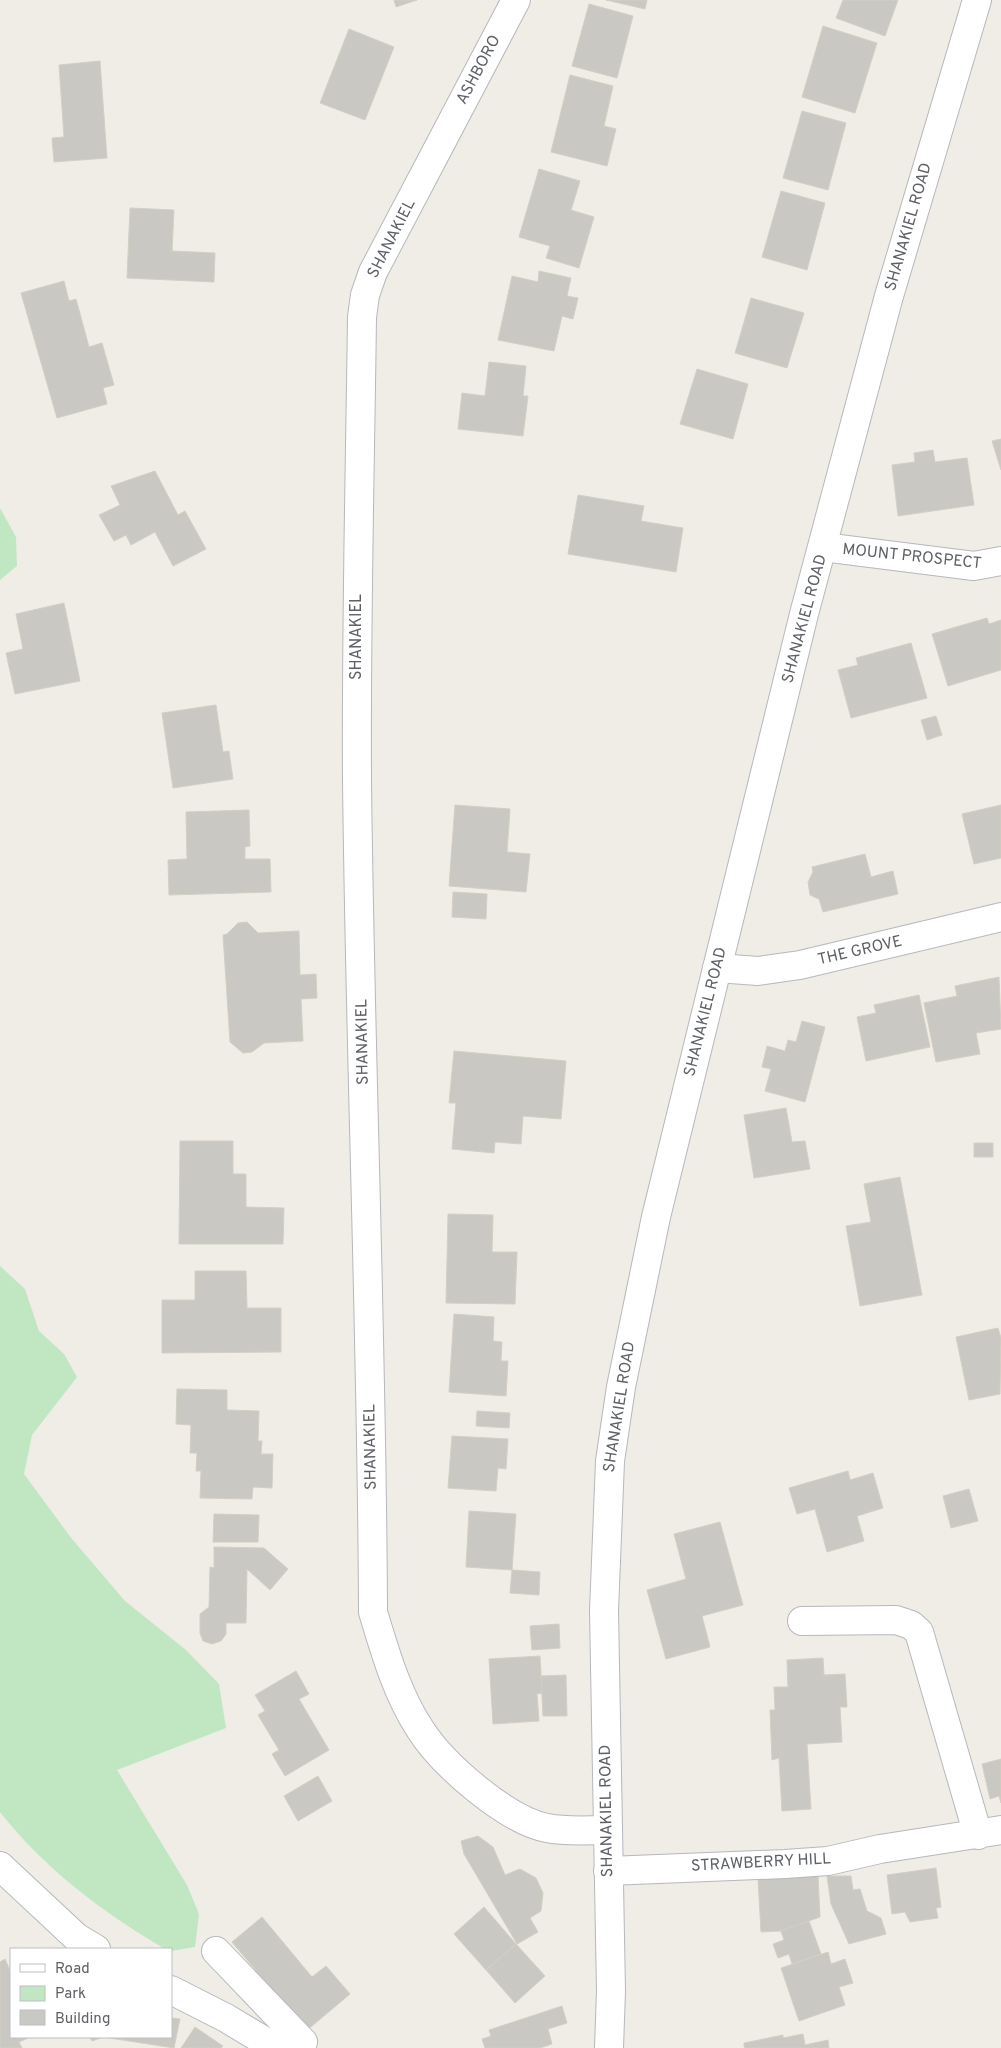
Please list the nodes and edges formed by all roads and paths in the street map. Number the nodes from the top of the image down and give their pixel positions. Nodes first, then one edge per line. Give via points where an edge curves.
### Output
1 (516, 0) edge
2 (977, 0) edge
3 (442, 139) joint
4 (823, 547) junction
5 (1001, 561) edge
6 (1001, 917) edge
7 (717, 968) junction
8 (802, 1621) dead end
9 (608, 1830) junction
10 (989, 1833) edge
11 (0, 1866) edge
12 (608, 1871) junction
13 (94, 1948) edge
14 (216, 1951) dead end
15 (172, 1991) edge
16 (276, 2048) edge
17 (301, 2048) edge
18 (609, 2048) edge

1 - 3 street, ASHBORO
2 - 4 street, SHANAKIEL ROAD via 889,296
3 - 9 street, SHANAKIEL via 373,272 362,318 357,781 370,1312 373,1612 387,1658 420,1729 466,1779 505,1809 546,1828
4 - 5 street, MOUNT PROSPECT via 974,566
4 - 7 street, SHANAKIEL ROAD
6 - 7 street, THE GROVE via 800,965 758,971
7 - 9 street, SHANAKIEL ROAD via 656,1217 621,1387 610,1461 604,1611
8 - 10 street via 896,1620 911,1625 919,1632
9 - 12 street, SHANAKIEL ROAD
10 - 12 street, STRAWBERRY HILL via 820,1861
11 - 13 street via 76,1937
12 - 18 street, SHANAKIEL ROAD
14 - 17 street via 303,2042
15 - 16 street

